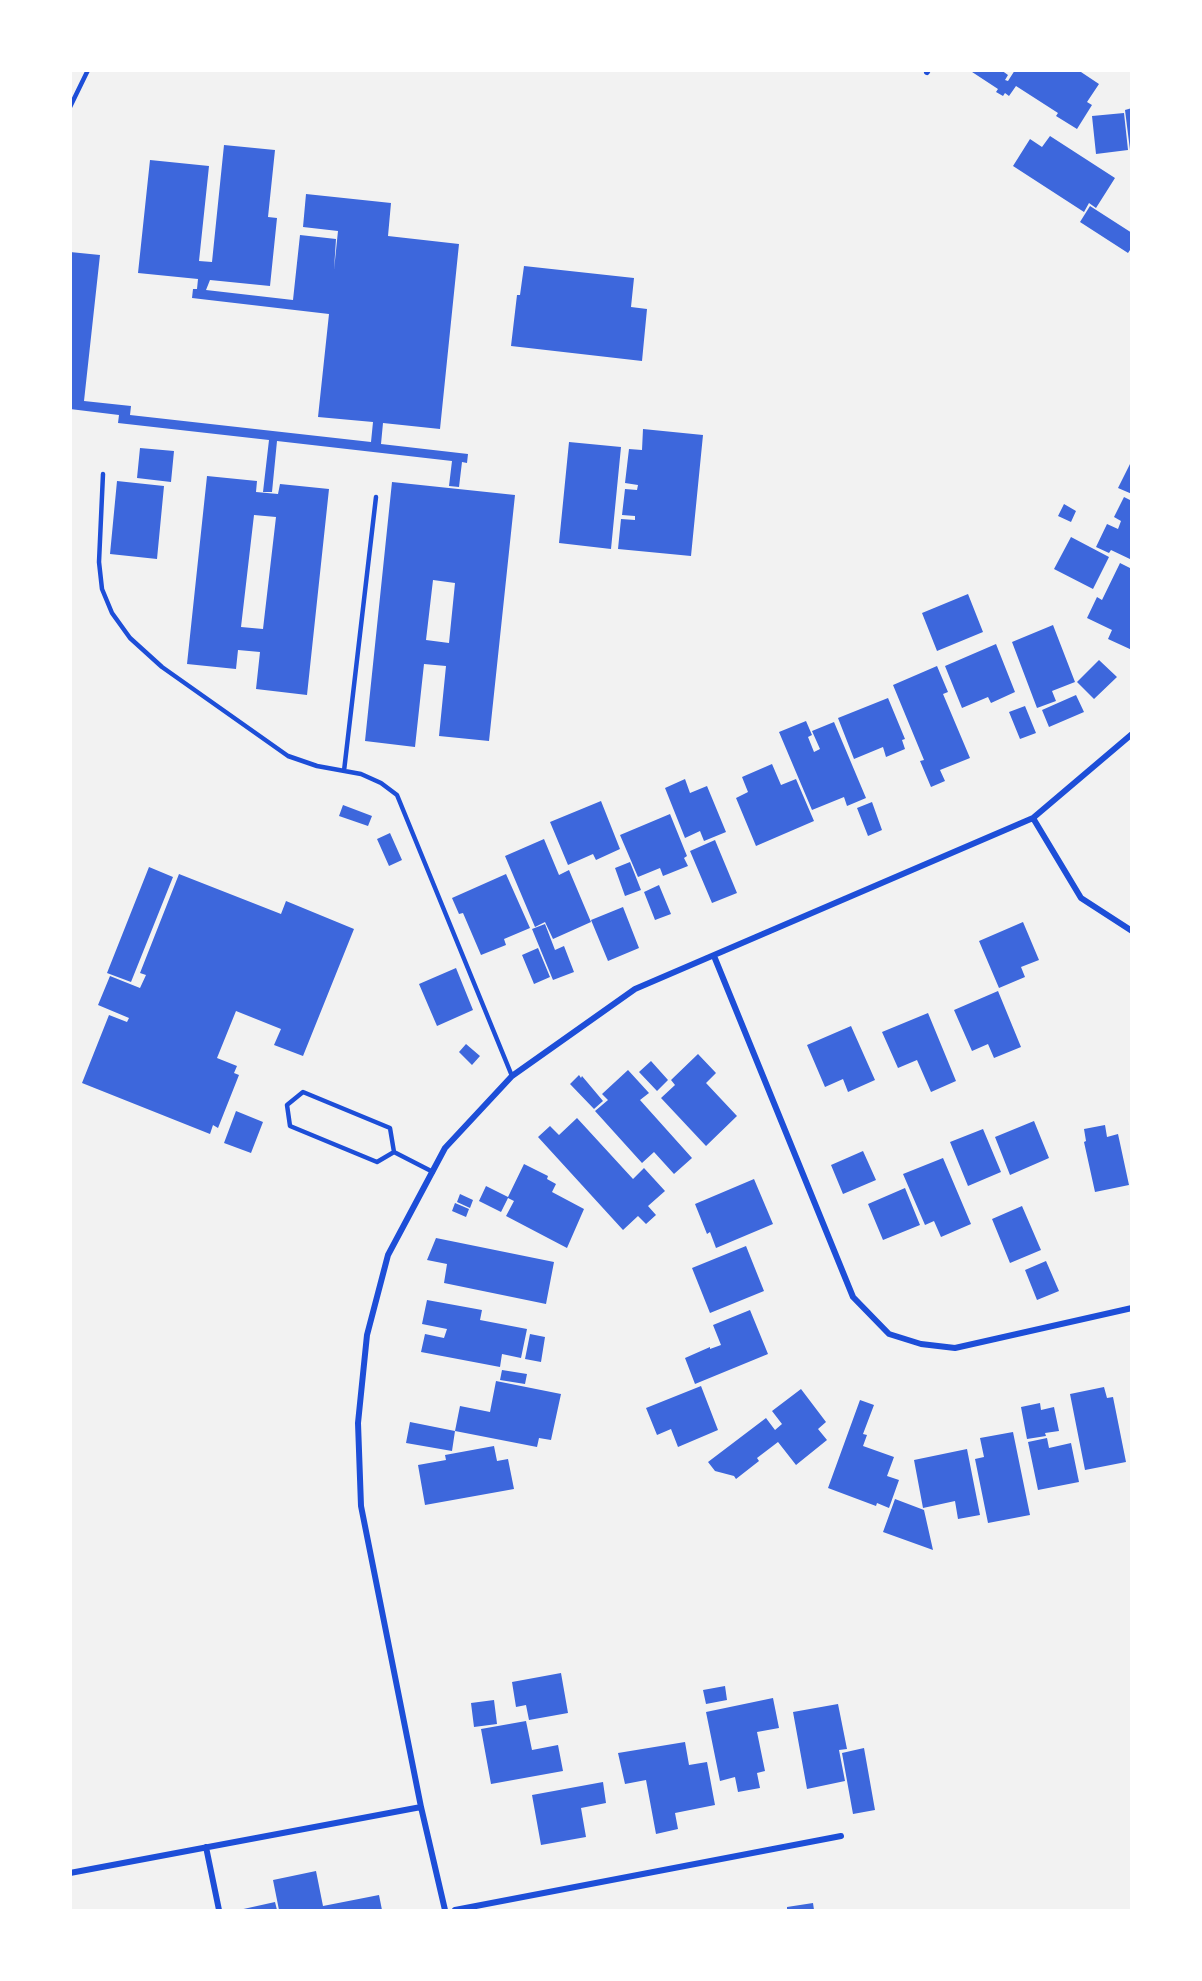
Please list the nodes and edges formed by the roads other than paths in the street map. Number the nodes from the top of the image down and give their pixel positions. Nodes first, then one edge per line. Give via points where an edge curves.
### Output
1 (88, 70) edge
2 (70, 107) edge
3 (103, 474) dead end
4 (376, 497) dead end
5 (1131, 734) edge
6 (344, 771) junction
7 (1033, 818) junction
8 (1131, 931) edge
9 (714, 956) junction
10 (512, 1076) junction
11 (394, 1152) junction
12 (433, 1172) junction
13 (1131, 1308) edge
14 (422, 1807) junction
15 (841, 1836) dead end
16 (206, 1847) junction
17 (70, 1873) edge
18 (219, 1911) edge
19 (445, 1911) edge
20 (454, 1911) edge

1 - 2 lane
3 - 6 lane via 99,562 102,589 112,613 130,638 162,667 288,756
4 - 6 lane
5 - 7 street
6 - 10 lane via 381,783 397,795
7 - 8 street via 1082,898
7 - 9 street
9 - 10 street via 635,989
9 - 13 street via 854,1297 889,1334 921,1344 955,1348
10 - 12 street via 445,1148
11 - 11 lane via 377,1162 290,1126 287,1105 303,1092 390,1128
11 - 12 lane
12 - 14 street via 388,1255 367,1335 358,1412 361,1506
14 - 16 street
14 - 19 street
15 - 20 street
16 - 17 street
16 - 18 street

